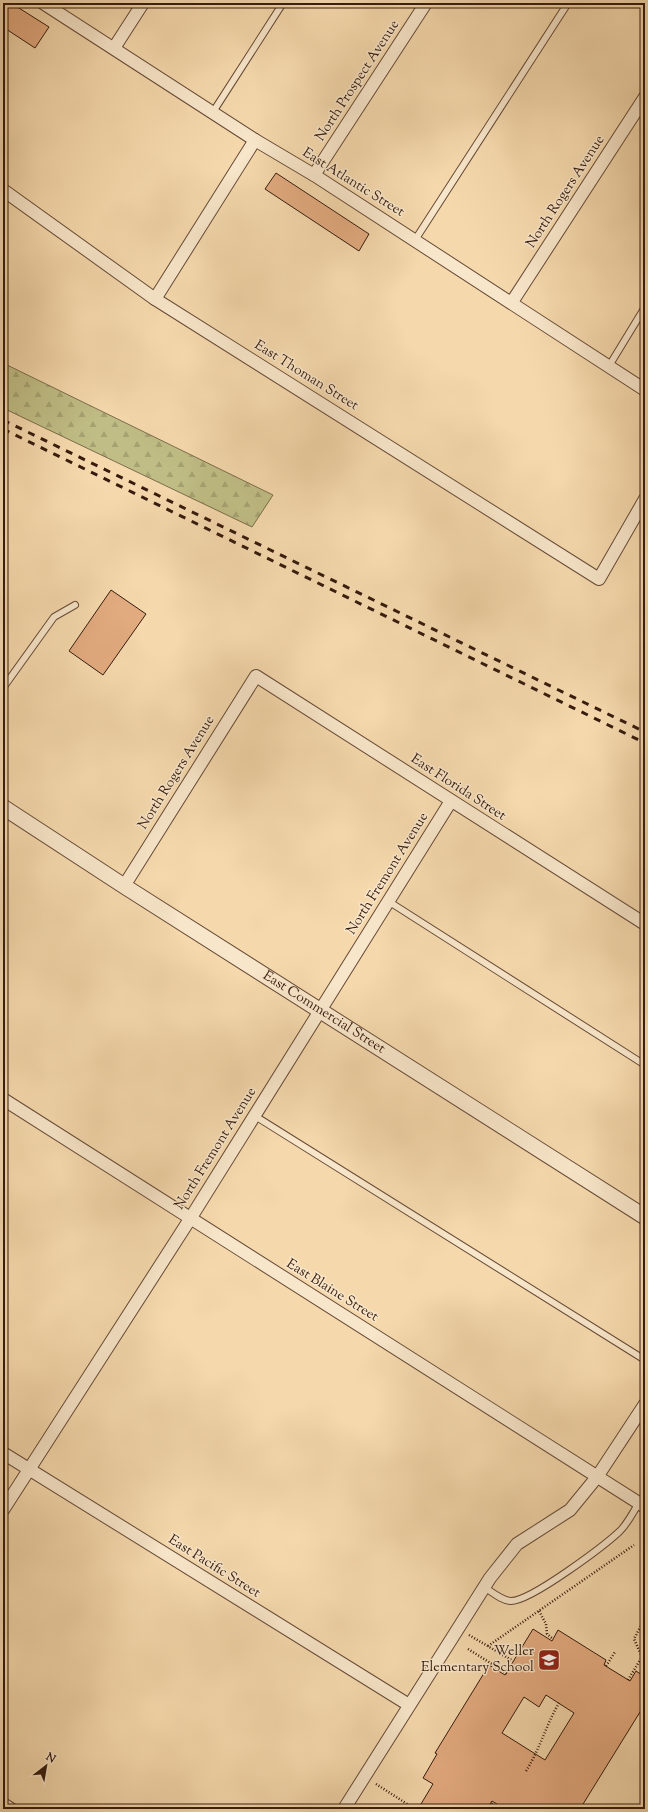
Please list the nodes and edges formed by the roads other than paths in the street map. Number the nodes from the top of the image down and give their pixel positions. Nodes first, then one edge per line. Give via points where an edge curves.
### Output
1 (43, 3) edge
2 (143, 3) edge
3 (283, 3) edge
4 (426, 3) edge
5 (568, 3) edge
6 (114, 48) junction
7 (645, 97) edge
8 (213, 112) junction
9 (255, 140) junction
10 (314, 175) junction
11 (3, 190) edge
12 (415, 240) junction
13 (155, 299) junction
14 (512, 302) junction
15 (645, 307) edge
16 (608, 366) junction
17 (645, 390) edge
18 (645, 499) edge
19 (75, 605) dead end
20 (256, 676) joint
21 (3, 688) edge
22 (451, 801) junction
23 (3, 806) edge
24 (124, 886) junction
25 (388, 902) junction
26 (645, 924) edge
27 (321, 1011) junction
28 (645, 1065) edge
29 (3, 1099) edge
30 (255, 1116) junction
31 (645, 1217) edge
32 (190, 1219) junction
33 (645, 1360) edge
34 (645, 1404) edge
35 (3, 1453) edge
36 (29, 1470) junction
37 (596, 1477) junction
38 (642, 1505) edge
39 (3, 1510) edge
40 (484, 1587) junction
41 (409, 1705) junction
42 (3, 1804) edge
43 (11, 1809) edge
44 (344, 1809) edge

1 - 6 street, East Atlantic Street
2 - 6 street
3 - 8 lane
4 - 10 street, North Prospect Avenue
5 - 12 lane
6 - 8 street, East Atlantic Street
7 - 14 street, North Rogers Avenue
8 - 9 street, East Atlantic Street
9 - 10 street, East Atlantic Street
9 - 13 street
10 - 12 street, East Atlantic Street
11 - 13 street, East Thoman Street
12 - 14 street, East Atlantic Street
13 - 18 street, East Thoman Street via 599,579
14 - 16 street, East Atlantic Street
15 - 16 lane
16 - 17 street, East Atlantic Street
19 - 21 lane via 54,617
20 - 22 street, East Florida Street
20 - 24 street, North Rogers Avenue
22 - 25 street, North Fremont Avenue
22 - 26 street, East Florida Street
23 - 24 street, East Commercial Street
24 - 27 street, East Commercial Street
25 - 27 street, North Fremont Avenue
25 - 28 lane
27 - 30 street, North Fremont Avenue
27 - 31 street, East Commercial Street
29 - 32 street, East Blaine Street
30 - 32 street, North Fremont Avenue
30 - 33 lane
32 - 36 street, North Fremont Avenue
32 - 37 street, East Blaine Street
34 - 37 street
35 - 36 street, East Pacific Street
36 - 39 street, North Fremont Avenue
36 - 41 street, East Pacific Street
37 - 38 street, East Blaine Street
37 - 40 street via 570,1510 517,1544
38 - 40 lane via 621,1530 546,1585 519,1600 505,1600
40 - 41 street
41 - 44 street
42 - 43 street

